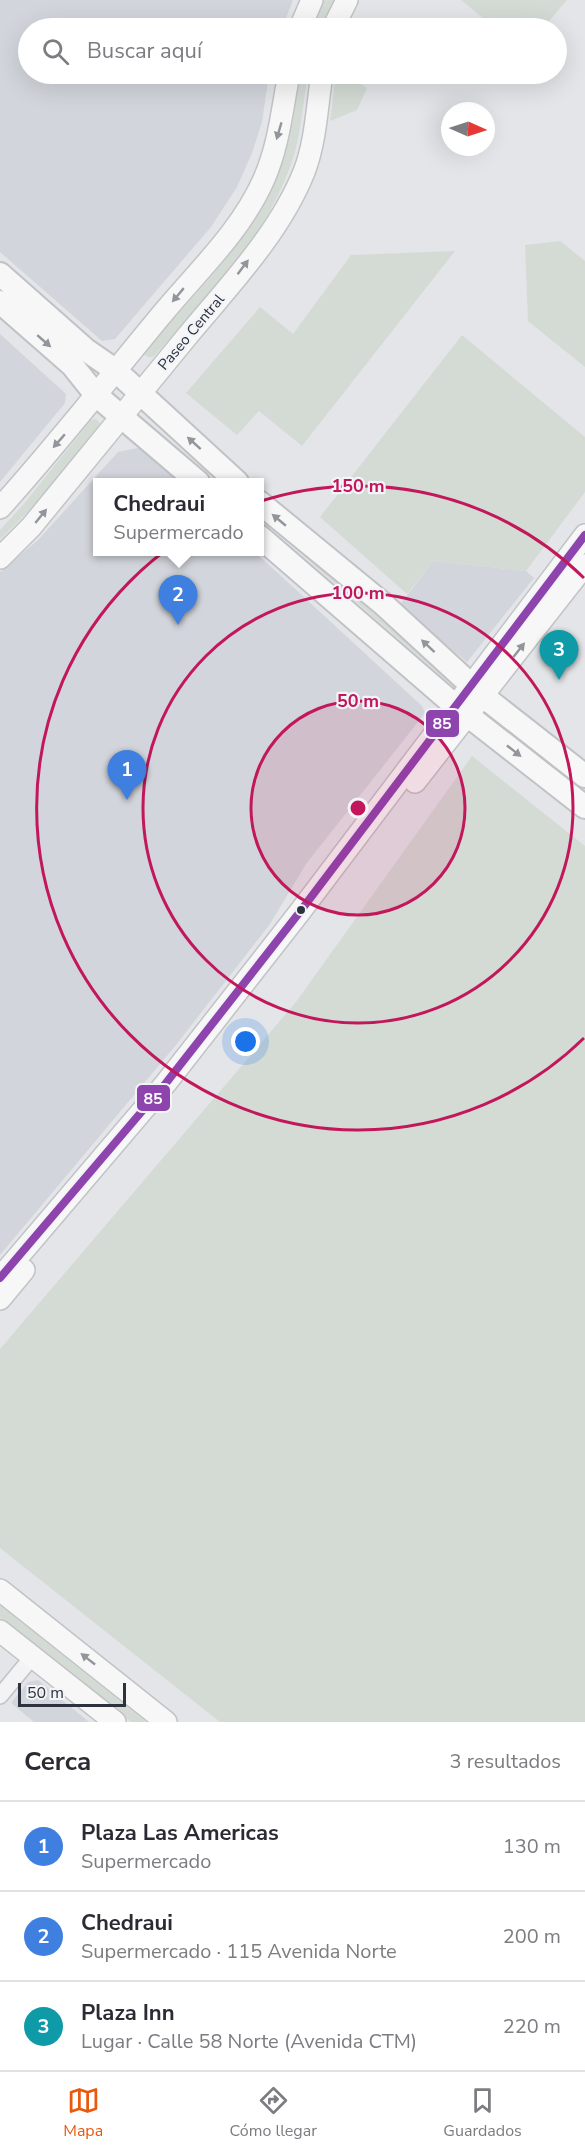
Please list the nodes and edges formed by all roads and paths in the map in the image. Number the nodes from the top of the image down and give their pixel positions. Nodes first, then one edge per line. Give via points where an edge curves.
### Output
1 (312, 0) edge
2 (347, 0) edge
3 (304, 18) edge
4 (338, 18) edge
5 (287, 84) edge
6 (321, 84) edge
7 (0, 274) edge
8 (0, 302) edge
9 (115, 370) junction
10 (140, 394) junction
11 (96, 395) junction
12 (122, 416) junction
13 (192, 478) edge
14 (232, 478) edge
15 (264, 506) edge
16 (0, 508) edge
17 (585, 535) edge
18 (264, 540) edge
19 (0, 558) edge
20 (585, 566) edge
21 (477, 691) junction
22 (461, 710) junction
23 (585, 776) edge
24 (585, 807) edge
25 (0, 1278) edge
26 (0, 1299) edge
27 (0, 1590) edge
28 (0, 1631) edge
29 (33, 1656) junction
30 (0, 1696) edge
31 (115, 1722) edge
32 (166, 1722) edge

1 - 3 main road
2 - 4 main road
5 -> 9 main road via 281,123 264,179 235,230
10 -> 6 main road, Paseo Central via 228,287 297,188 314,130
7 - 9 main road via 86,350
8 -> 11 main road via 72,365
9 - 10 main road
9 - 11 main road
10 - 12 main road, Paseo Central
14 -> 10 main road
11 - 12 main road
11 -> 16 main road
12 - 13 main road
19 -> 12 main road, Paseo Central via 31,527
21 -> 15 main road via 382,603
17 - 21 main road
18 - 22 main road
21 -> 20 main road
21 - 22 main road
21 - 23 main road
22 -> 24 main road
22 - 25 main road via 166,1083
22 - 26 main road via 176,1090
32 -> 27 main road
28 - 29 main road
29 - 30 street
29 - 31 main road

